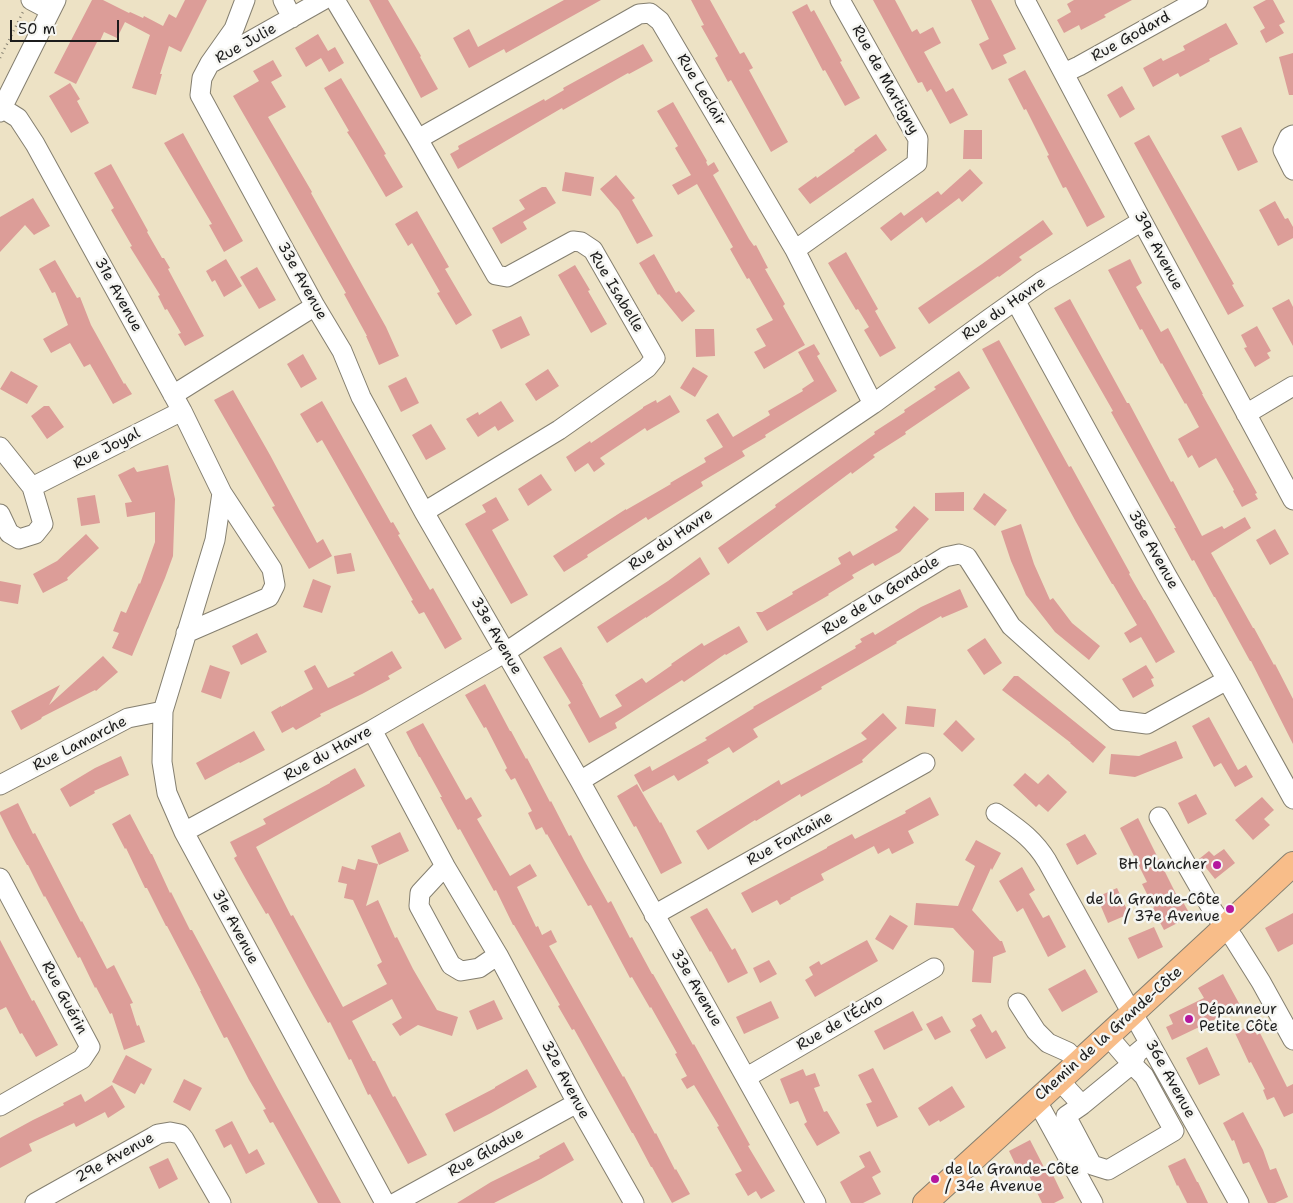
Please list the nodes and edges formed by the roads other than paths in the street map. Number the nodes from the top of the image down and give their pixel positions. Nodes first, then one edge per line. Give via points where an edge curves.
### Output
1 (245, 0) edge
2 (283, 0) edge
3 (323, 0) edge
4 (335, 0) edge
5 (840, 0) edge
6 (1025, 0) edge
7 (1198, 0) edge
8 (53, 5) edge
9 (26, 8) edge
10 (292, 18) junction
11 (210, 63) junction
12 (1064, 73) junction
13 (1, 110) edge
14 (1293, 135) edge
15 (418, 139) junction
16 (1293, 170) edge
17 (1142, 221) junction
18 (795, 250) junction
19 (1015, 300) junction
20 (315, 306) junction
21 (1293, 386) edge
22 (177, 403) junction
23 (873, 404) junction
24 (1246, 414) junction
25 (0, 447) edge
26 (32, 488) junction
27 (222, 493) junction
28 (1293, 500) edge
29 (424, 512) junction
30 (0, 514) edge
31 (186, 633) junction
32 (506, 652) junction
33 (1227, 680) junction
34 (163, 711) junction
35 (372, 730) junction
36 (925, 763) dead end
37 (580, 781) junction
38 (0, 785) edge
39 (1293, 799) edge
40 (996, 813) dead end
41 (1159, 817) dead end
42 (184, 832) junction
43 (1293, 864) edge
44 (445, 866) junction
45 (0, 878) edge
46 (654, 915) junction
47 (1225, 928) junction
48 (498, 955) junction
49 (934, 968) dead end
50 (1018, 1003) dead end
51 (1132, 1014) junction
52 (1108, 1036) junction
53 (1293, 1040) edge
54 (1149, 1042) junction
55 (1078, 1063) junction
56 (1132, 1064) junction
57 (747, 1077) junction
58 (1059, 1080) junction
59 (1176, 1090) junction
60 (1158, 1100) junction
61 (1036, 1101) junction
62 (577, 1103) junction
63 (1082, 1105) junction
64 (0, 1106) edge
65 (1058, 1120) junction
66 (1085, 1169) junction
67 (934, 1200) edge
68 (35, 1203) edge
69 (221, 1203) edge
70 (385, 1203) edge
71 (395, 1203) edge
72 (634, 1203) edge
73 (816, 1203) edge
74 (1093, 1203) edge
75 (1239, 1203) edge

1 - 11 street, Rue Julie via 234,29
2 - 10 street, Rue Julie
3 - 10 street, Rue Julie
4 - 15 street, Rue Isabelle
5 - 18 street, Rue de Martigny via 918,139 917,163
6 - 12 street, 39e Avenue
7 - 12 street, Rue Godard
8 - 9 street
8 - 13 street
10 - 11 street, Rue Julie
11 - 20 street, 33e Avenue via 202,78 200,95
12 - 17 street, 39e Avenue
13 - 22 street, 31e Avenue via 18,118 35,144
14 - 16 street via 1283,150
15 - 18 street, Rue Leclair via 639,14 650,13 660,21
15 - 29 street, Rue Isabelle via 496,275 507,277 572,241 581,242 594,250 655,358 647,368 559,430
17 - 19 street, Rue du Havre
17 - 24 street, 39e Avenue
18 - 23 street, Rue Leclair
19 - 23 street, Rue du Havre
19 - 33 street, 38e Avenue via 1166,576
20 - 22 street, Rue Joyal
20 - 29 street, 33e Avenue via 342,351 361,397
21 - 24 street
22 - 26 street, Rue Joyal
22 - 27 street, 31e Avenue
23 - 32 street, Rue du Havre
24 - 28 street, 39e Avenue
25 - 26 street
26 - 30 street via 43,524 35,534 20,539 14,536 9,533
27 - 31 street, 31e Avenue via 215,540
27 - 31 street, 31e Avenue via 272,569 275,584 269,597
29 - 32 street, 33e Avenue
31 - 34 street, 31e Avenue
32 - 35 street, Rue du Havre
32 - 37 street, 33e Avenue
33 - 37 street, Rue de la Gondole via 1147,724 1116,720 1011,626 967,558 958,554 945,557
33 - 39 street, 38e Avenue
34 - 38 street, Rue Lamarche via 128,718
34 - 42 street, 31e Avenue via 162,762 167,793
35 - 42 street, Rue du Havre
35 - 44 street, 32e Avenue
36 - 46 street, Rue Fontaine
37 - 46 street, 33e Avenue
40 - 51 street, 36e Avenue via 1030,838 1042,852
41 - 47 street
42 - 70 street, 31e Avenue
43 - 47 main road, Chemin de la Grande-Côte
44 - 48 street, 32e Avenue
44 - 48 street via 420,893 418,906 451,965 461,971 479,968
45 - 64 street, Rue Guérin via 90,1047 82,1059
46 - 57 street, 33e Avenue
47 - 51 main road, Chemin de la Grande-Côte
47 - 53 street via 1234,938
48 - 62 street, 32e Avenue
49 - 57 street, Rue de l'Écho
50 - 55 street via 1036,1031 1048,1043 1068,1052
51 - 52 main road, Chemin de la Grande-Côte
51 - 54 street, 36e Avenue
52 - 55 main road, Chemin de la Grande-Côte
52 - 56 street
54 - 56 street via 1137,1053
54 - 59 street, 36e Avenue
55 - 58 main road, Chemin de la Grande-Côte
56 - 60 street via 1144,1076
56 - 63 street
57 - 73 street, 33e Avenue
58 - 61 main road, Chemin de la Grande-Côte
58 - 63 street
59 - 60 street
59 - 75 street, 36e Avenue
60 - 66 street via 1174,1131 1108,1170
61 - 65 street
61 - 67 main road, Chemin de la Grande-Côte
62 - 71 street, Rue Gladue
62 - 72 street, 32e Avenue
63 - 65 street
65 - 66 street
66 - 74 street
68 - 69 street, 29e Avenue via 152,1137 170,1132 180,1134 188,1143

